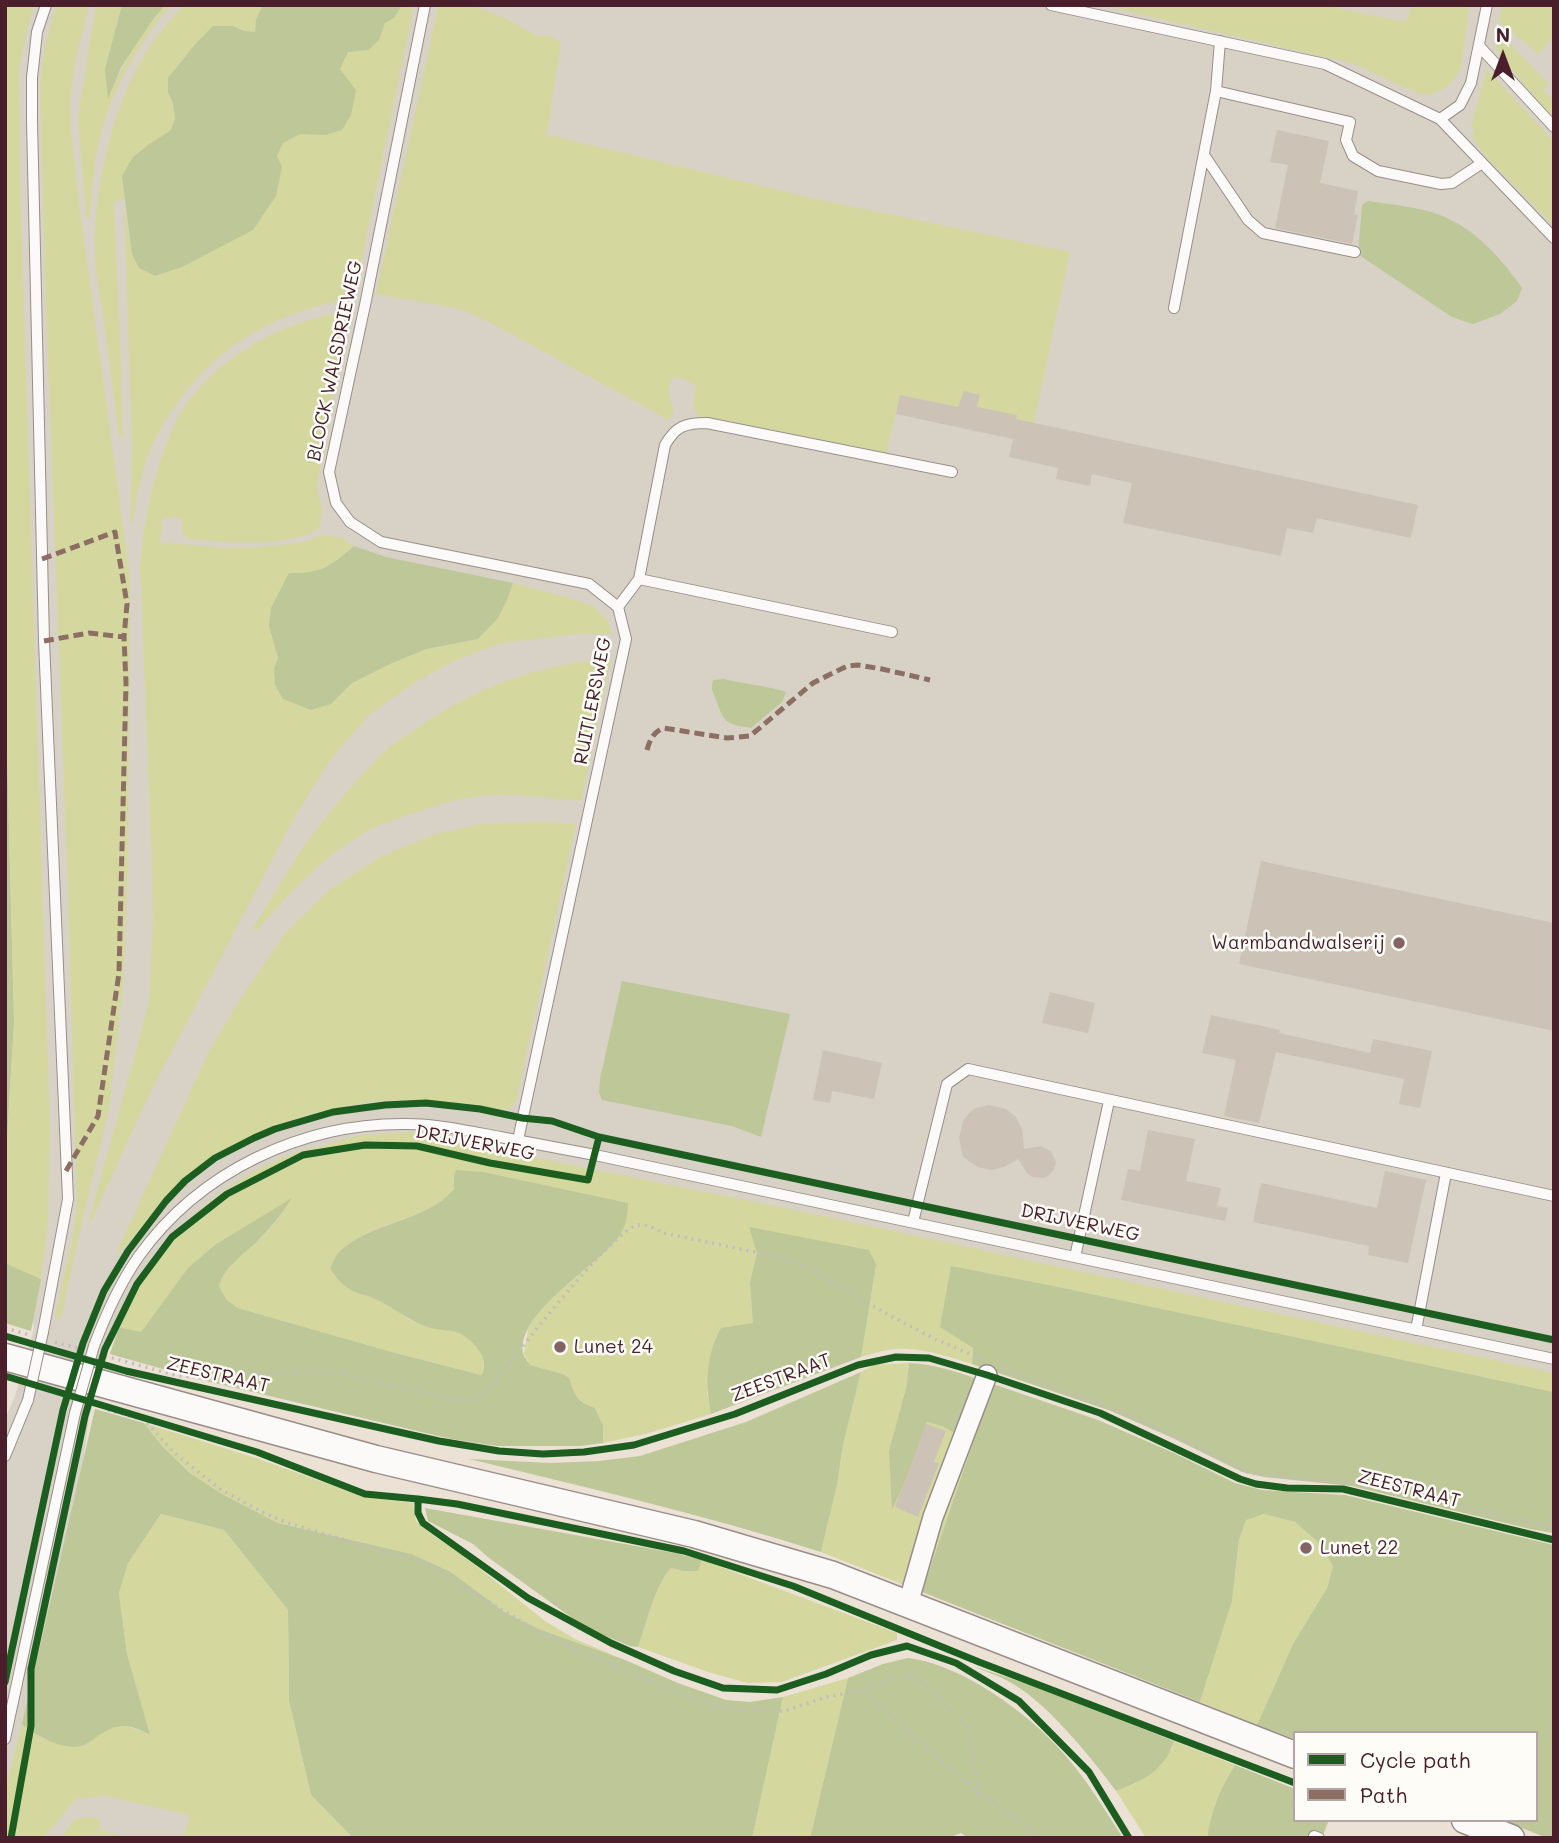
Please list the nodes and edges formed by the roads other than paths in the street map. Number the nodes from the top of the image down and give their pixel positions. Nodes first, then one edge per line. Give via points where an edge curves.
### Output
1 (46, 5) edge
2 (425, 5) edge
3 (1051, 5) edge
4 (1487, 5) edge
5 (1220, 41) junction
6 (1479, 47) junction
7 (1216, 91) junction
8 (1440, 119) junction
9 (1554, 127) edge
10 (1204, 155) junction
11 (1482, 163) junction
12 (1554, 239) edge
13 (1355, 252) dead end
14 (1174, 308) dead end
15 (952, 472) dead end
16 (639, 579) junction
17 (618, 607) junction
18 (892, 632) dead end
19 (1109, 1101) junction
20 (518, 1140) junction
21 (1446, 1173) junction
22 (1554, 1196) edge
23 (913, 1222) junction
24 (1075, 1257) junction
25 (1416, 1330) junction
26 (5, 1357) edge
27 (1554, 1359) edge
28 (987, 1375) dead end
29 (5, 1457) edge
30 (908, 1604) junction
31 (5, 1740) edge
32 (1293, 1754) edge
33 (1470, 1822) edge
34 (1511, 1838) edge

1 - 29 lane, bridge via 37,32 32,121 44,641 68,1199 28,1400
2 - 17 lane, BLOCK WALSDRIEWEG via 329,472 336,503 350,522 381,542 589,584
3 - 5 lane
4 - 6 lane
5 - 7 lane
5 - 8 lane via 1325,64
6 - 8 lane via 1460,106
6 - 9 lane
7 - 10 lane
7 - 11 lane via 1350,122 1346,140 1353,156 1377,171 1441,184 1452,183
8 - 11 lane
10 - 13 lane via 1248,220 1263,233
10 - 14 lane
11 - 12 lane
15 - 16 lane via 688,423 672,432 665,445
16 - 17 lane
16 - 18 lane
17 - 20 lane, RUITLERSWEG via 626,639
19 - 21 lane
19 - 23 lane via 968,1069 947,1084
19 - 24 lane
20 - 23 lane, DRIJVERWEG
20 - 31 lane, DRIJVERWEG, bridge via 432,1125 377,1125 327,1132 267,1153 213,1182 158,1232 114,1297 87,1353
21 - 22 lane
21 - 25 lane
23 - 24 lane, DRIJVERWEG
24 - 25 lane, DRIJVERWEG
25 - 27 lane, DRIJVERWEG
26 - 30 main road, ZEESTRAAT via 376,1460 694,1534 832,1575
28 - 30 street via 933,1517
30 - 32 main road, ZEESTRAAT
33 - 34 main road

